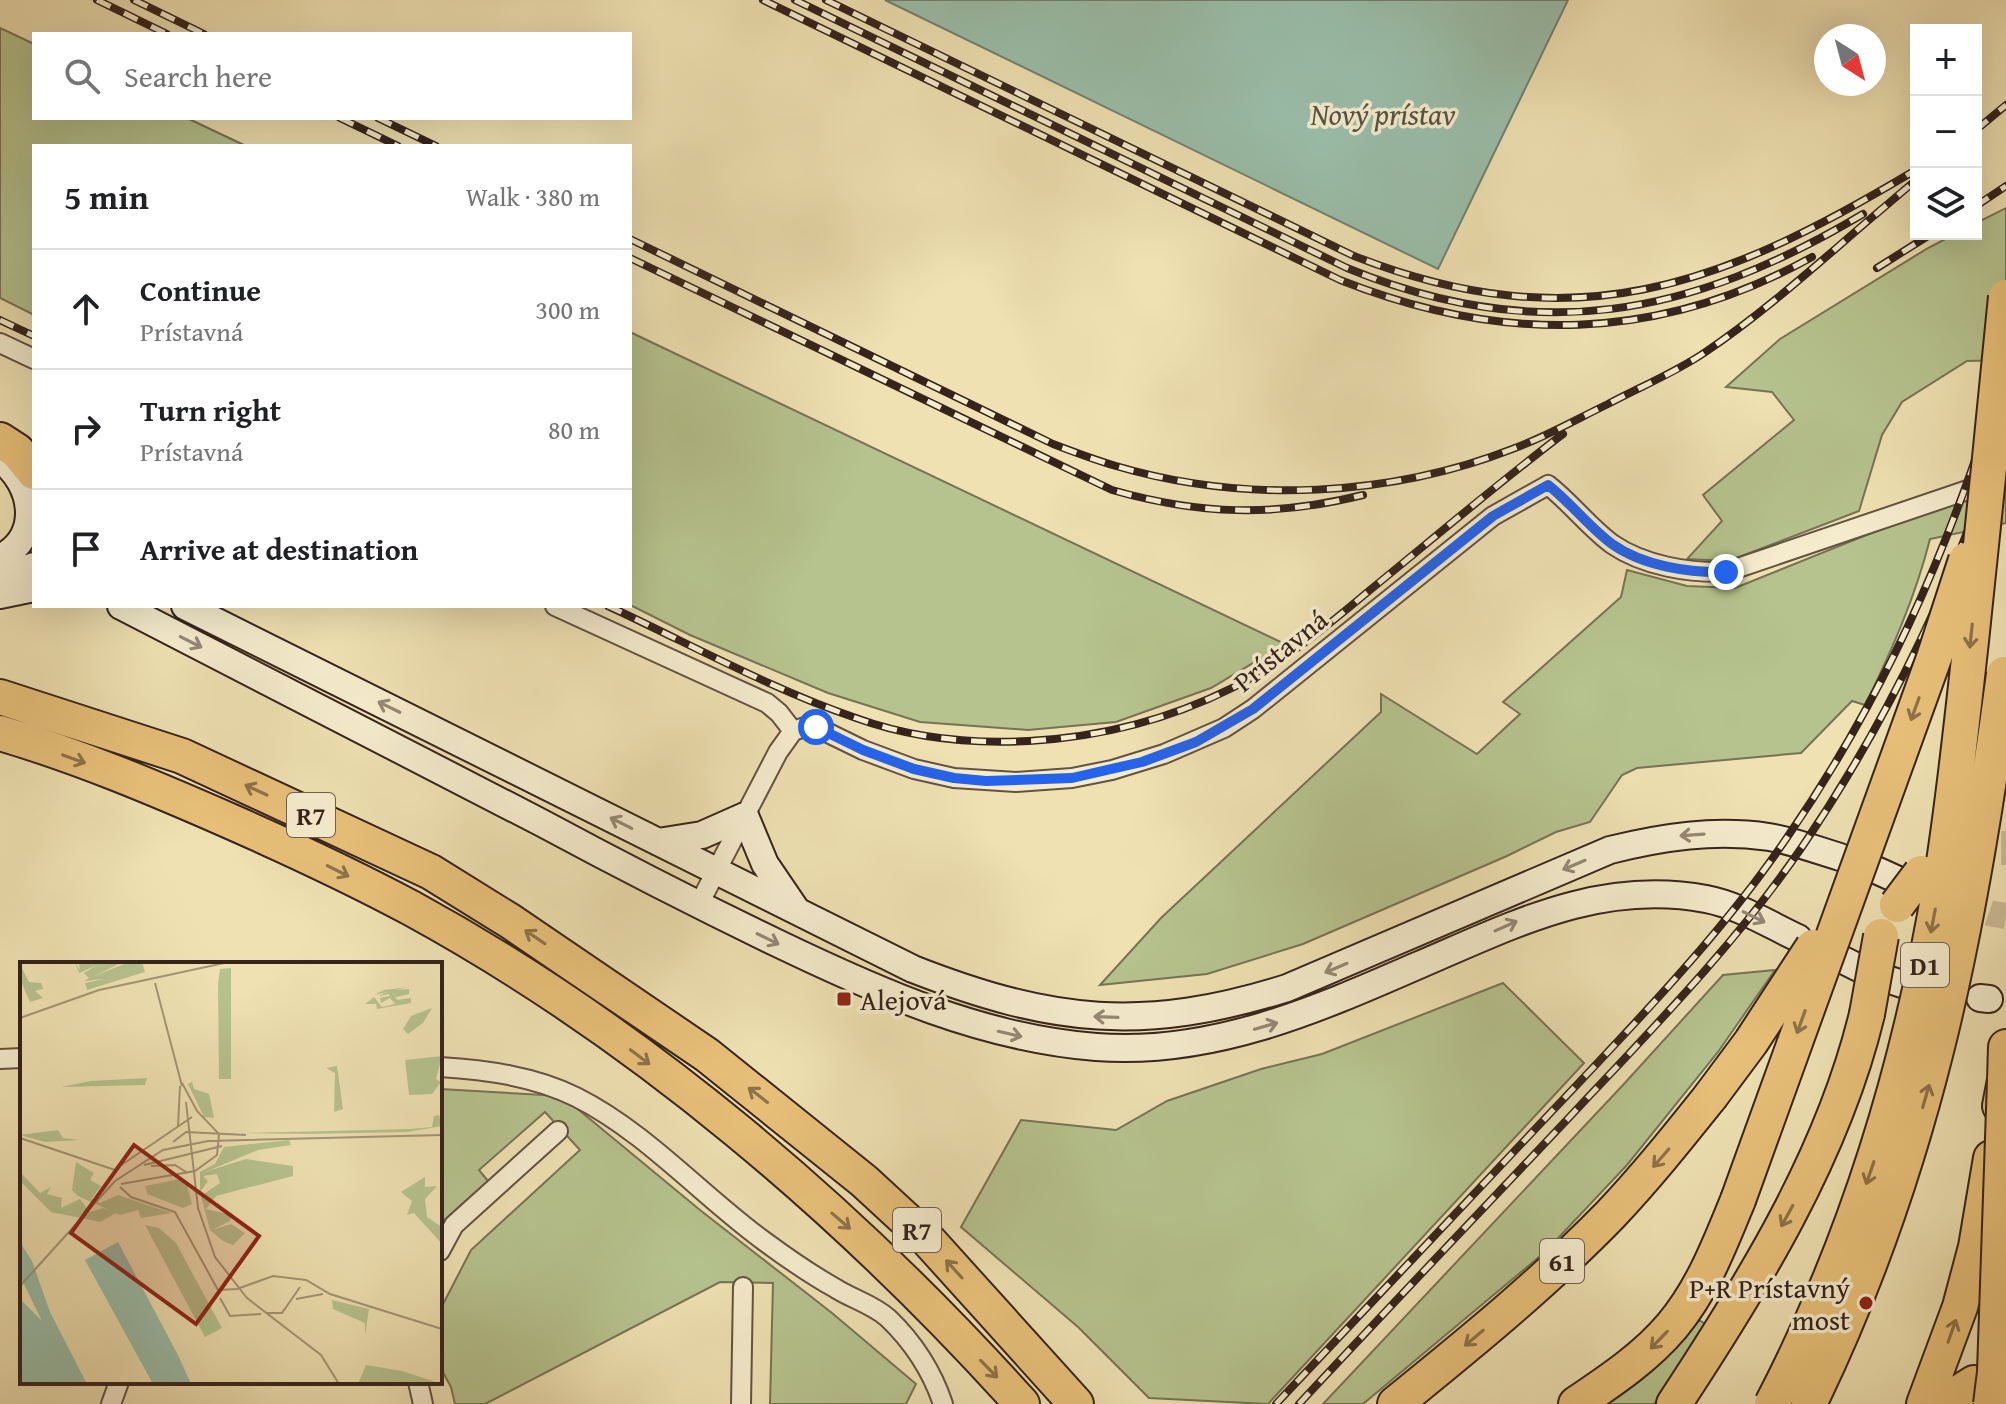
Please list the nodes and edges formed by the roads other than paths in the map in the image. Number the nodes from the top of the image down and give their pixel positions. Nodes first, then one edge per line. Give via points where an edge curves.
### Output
1 (2006, 297) edge
2 (0, 343) edge
3 (32, 358) edge
4 (0, 440) edge
5 (0, 459) edge
6 (32, 470) edge
7 (0, 482) edge
8 (1996, 490) edge
9 (32, 525) edge
10 (0, 558) edge
11 (32, 567) edge
12 (0, 578) edge
13 (32, 588) edge
14 (0, 595) edge
15 (125, 608) edge
16 (189, 608) edge
17 (559, 608) edge
18 (2005, 677) edge
19 (0, 697) edge
20 (793, 731) junction
21 (0, 733) edge
22 (745, 816) junction
23 (658, 842) junction
24 (1840, 857) dead end
25 (1876, 870) dead end
26 (715, 872) junction
27 (1912, 889) joint
28 (1846, 896) junction
29 (698, 906) junction
30 (797, 911) junction
31 (1798, 938) dead end
32 (2006, 1047) edge
33 (20, 1058) edge
34 (0, 1059) edge
35 (442, 1067) edge
36 (2005, 1080) edge
37 (558, 1131) dead end
38 (442, 1247) edge
39 (743, 1287) dead end
40 (118, 1384) edge
41 (418, 1384) edge
42 (1974, 1397) edge
43 (111, 1404) edge
44 (423, 1404) edge
45 (741, 1404) edge
46 (943, 1404) edge
47 (1022, 1404) edge
48 (1076, 1404) edge
49 (1395, 1404) edge
50 (1576, 1404) edge
51 (1674, 1404) edge
52 (1772, 1404) edge
53 (1809, 1404) edge
54 (1924, 1404) edge
55 (1941, 1404) edge

1 - 8 highway, D1, bridge
2 - 3 street
4 - 6 highway
5 - 9 main road via 27,495
7 - 9 main road via 13,507
8 - 20 street, Prístavná via 1726,572 1703,573 1624,551 1548,485 1493,516 1253,709 1196,742 1112,770 1044,781 954,778 914,769 816,727
8 -> 28 highway, bridge
8 -> 52 highway, D1, bridge via 1941,883 1901,1068 1858,1206 1819,1306
9 - 10 main road via 18,546
11 - 12 main road
13 - 14 main road
15 -> 29 main road
23 -> 16 main road
17 - 20 street via 767,703
53 -> 18 highway, D1, bridge via 1884,1227 1932,1074 1976,872
48 -> 19 highway, R7 via 928,1240 864,1181 707,1055 523,929 431,872 182,756
20 - 22 street
21 -> 47 highway, R7 via 170,795 308,856 411,908 577,1010 780,1167 914,1291
22 - 23 main road via 702,835
22 - 26 street
22 - 30 main road via 765,864
23 - 26 main road
24 -> 30 main road via 1771,837 1736,834 1690,834 1610,850 1287,988 1225,1006 1150,1016 1066,1015 992,998 913,969
25 - 27 main road
26 - 29 street
26 - 30 main road
27 -> 51 highway, bridge via 1881,936 1846,1090 1821,1151
28 -> 49 highway, 61, bridge via 1751,1042 1667,1151 1562,1262
28 -> 50 highway, bridge via 1738,1200 1695,1293 1646,1353
29 -> 31 main road via 853,979 950,1017 1055,1043 1122,1047 1190,1043 1270,1025 1520,921 1575,903 1628,894 1726,904
32 - 36 highway
33 - 34 street
35 - 46 street via 541,1084 606,1115 762,1239 885,1315 924,1362
36 - 42 highway, bridge via 1995,1372
54 -> 36 highway, bridge via 1976,1247
37 - 38 street via 454,1225
39 - 45 street
40 - 43 street
41 - 44 street
42 - 55 highway

